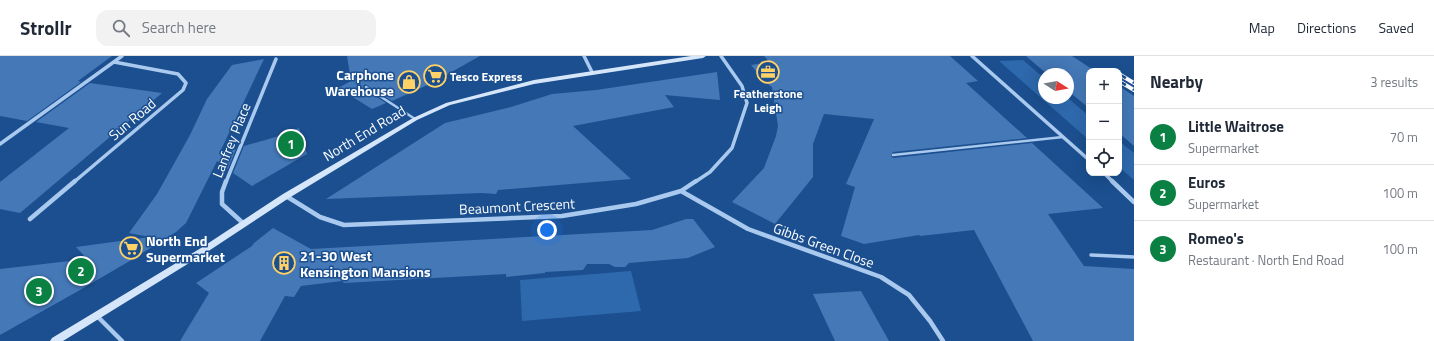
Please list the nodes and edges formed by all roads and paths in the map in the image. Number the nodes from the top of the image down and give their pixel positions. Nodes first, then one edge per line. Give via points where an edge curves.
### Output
1 (122, 56) edge
2 (584, 56) edge
3 (703, 56) edge
4 (721, 56) edge
5 (972, 56) edge
6 (276, 59) dead end
7 (114, 62) junction
8 (592, 72) junction
9 (366, 87) dead end
10 (415, 119) junction
11 (1063, 137) junction
12 (0, 144) edge
13 (893, 155) dead end
14 (1086, 157) edge
15 (1107, 176) edge
16 (681, 191) junction
17 (286, 196) junction
18 (1134, 202) edge
19 (30, 219) dead end
20 (244, 224) junction
21 (1091, 255) dead end
22 (1134, 257) edge
23 (96, 316) junction
24 (56, 341) edge
25 (122, 341) edge
26 (943, 341) edge

1 - 7 street
2 - 8 street
3 - 8 main road, North End Road
4 - 16 street, Beaumont Crescent via 742,86 747,104 740,128 732,148 710,172
5 - 11 street
6 - 20 street, Lanfrey Place via 222,192 222,204
7 - 12 street
7 - 19 street, Sun Road via 178,74 186,83 183,90
8 - 10 main road, North End Road via 484,94 448,104
9 - 10 lane
10 - 17 main road, North End Road
11 - 13 lane
11 - 14 street
15 - 18 street
16 - 17 street, Beaumont Crescent via 636,204 562,216 344,225 320,217
16 - 26 street, Gibbs Green Close via 748,229 881,277 909,295
17 - 20 main road, North End Road
20 - 23 main road, North End Road
21 - 22 lane
23 - 24 main road, North End Road
23 - 25 street

